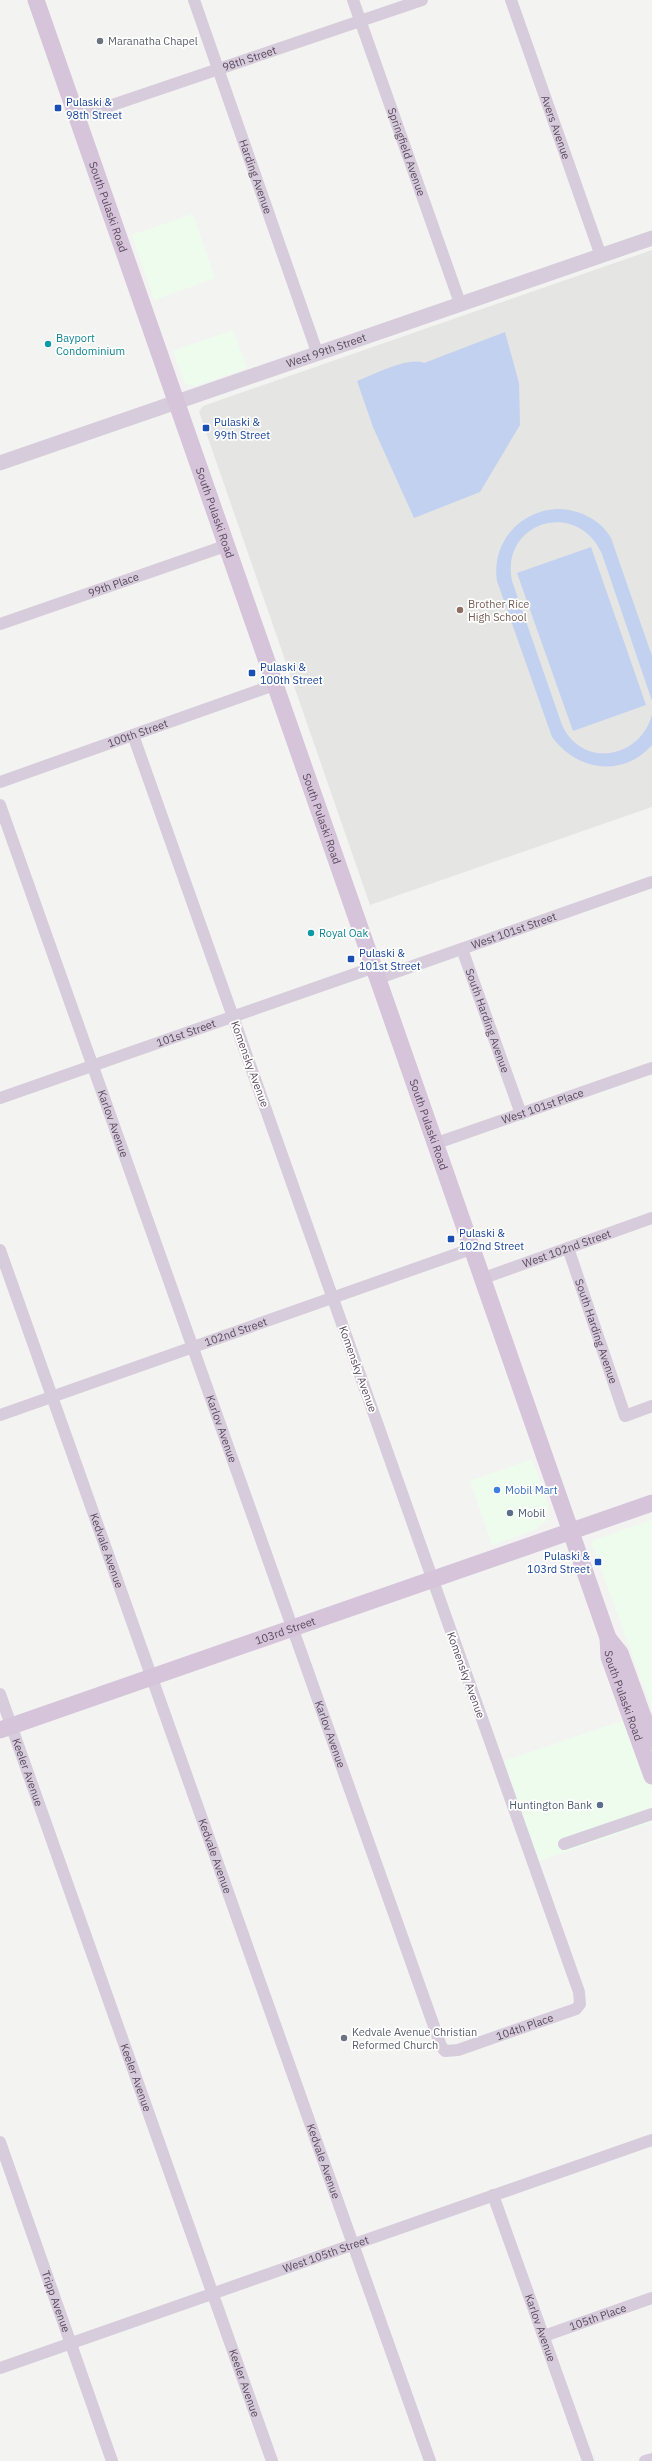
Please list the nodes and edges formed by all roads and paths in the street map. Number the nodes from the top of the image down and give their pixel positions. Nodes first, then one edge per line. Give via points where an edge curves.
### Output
1 (36, 0) edge
2 (194, 0) edge
3 (353, 0) edge
4 (422, 0) edge
5 (511, 0) edge
6 (361, 22) junction
7 (219, 70) junction
8 (77, 117) junction
9 (652, 238) edge
10 (601, 256) junction
11 (460, 303) junction
12 (317, 352) junction
13 (177, 400) junction
14 (0, 463) edge
15 (228, 545) junction
16 (0, 624) edge
17 (274, 685) junction
18 (133, 735) junction
19 (0, 782) edge
20 (0, 805) edge
21 (652, 882) edge
22 (462, 949) junction
23 (374, 973) junction
24 (233, 1016) junction
25 (92, 1066) junction
26 (652, 1068) edge
27 (0, 1098) edge
28 (521, 1114) junction
29 (434, 1144) junction
30 (652, 1218) edge
31 (568, 1248) junction
32 (471, 1249) junction
33 (0, 1250) edge
34 (481, 1279) junction
35 (333, 1298) junction
36 (192, 1348) junction
37 (52, 1397) junction
38 (652, 1406) edge
39 (0, 1415) edge
40 (652, 1503) edge
41 (570, 1532) junction
42 (433, 1580) junction
43 (291, 1629) junction
44 (608, 1638) junction
45 (150, 1678) junction
46 (0, 1694) edge
47 (6, 1728) edge
48 (652, 1741) edge
49 (652, 1776) edge
50 (652, 1814) edge
51 (564, 1844) dead end
52 (580, 2004) joint
53 (445, 2051) joint
54 (652, 2140) edge
55 (0, 2142) edge
56 (493, 2195) junction
57 (352, 2245) junction
58 (212, 2294) junction
59 (652, 2298) edge
60 (544, 2336) junction
61 (71, 2343) junction
62 (0, 2368) edge
63 (652, 2459) edge
64 (112, 2461) edge
65 (272, 2461) edge
66 (430, 2461) edge
67 (588, 2461) edge
68 (645, 2461) edge

1 - 8 main road, South Pulaski Road
2 - 7 street, Harding Avenue
3 - 6 street, Springfield Avenue
4 - 6 street, 98th Street
5 - 10 street, Avers Avenue
6 - 7 street, 98th Street
6 - 11 street, Springfield Avenue
7 - 8 street, 98th Street
7 - 12 street, Harding Avenue
8 - 13 main road, South Pulaski Road
9 - 10 street, West 99th Street
10 - 11 street, West 99th Street
11 - 12 street, West 99th Street
12 - 13 street, West 99th Street
13 - 14 street, West 99th Street
13 - 15 main road, South Pulaski Road
15 - 16 street, 99th Place
15 - 17 main road, South Pulaski Road
17 - 18 street, 100th Street
17 - 23 main road, South Pulaski Road
18 - 19 street, 100th Street
18 - 24 street, Komensky Avenue
20 - 25 street, Karlov Avenue
21 - 22 street, West 101st Street
22 - 23 street, West 101st Street
22 - 28 street, South Harding Avenue
23 - 24 street, 101st Street
23 - 29 main road, South Pulaski Road
24 - 25 street, 101st Street
24 - 35 street, Komensky Avenue
25 - 27 street, 101st Street
25 - 36 street, Karlov Avenue
26 - 28 street, West 101st Place
28 - 29 street, West 101st Place
29 - 32 main road, South Pulaski Road
30 - 31 street, West 102nd Street
31 - 34 street, West 102nd Street
31 - 38 street, South Harding Avenue via 625,1416
32 - 34 main road, South Pulaski Road
32 - 35 street, 102nd Street
33 - 37 street, Kedvale Avenue
34 - 41 main road, South Pulaski Road
35 - 36 street, 102nd Street
35 - 42 street, Komensky Avenue
36 - 37 street, 102nd Street
36 - 43 street, Karlov Avenue
37 - 39 street, 102nd Street
37 - 45 street, Kedvale Avenue
40 - 41 main road, 103rd Street
41 - 42 main road, 103rd Street
41 - 44 main road, South Pulaski Road
42 - 43 main road, 103rd Street
42 - 52 street, Komensky Avenue via 579,1992
43 - 45 main road, 103rd Street
43 - 53 street, Karlov Avenue via 438,2039
44 - 48 main road, South Pulaski Road via 620,1652
44 - 49 main road, South Pulaski Road via 609,1656
45 - 47 main road, 103rd Street
45 - 57 street, Kedvale Avenue
46 - 47 street, Keeler Avenue
47 - 58 street, Keeler Avenue
50 - 51 street
52 - 53 street, 104th Place via 570,2012 458,2050
54 - 56 street, West 105th Street
55 - 61 street, Tripp Avenue
56 - 57 street, West 105th Street
56 - 60 street, Karlov Avenue
57 - 58 street, West 105th Street
57 - 66 street, Kedvale Avenue
58 - 61 street, West 105th Street
58 - 65 street, Keeler Avenue
59 - 60 street, 105th Place
60 - 67 street, Karlov Avenue
61 - 62 street, West 105th Street
61 - 64 street, Tripp Avenue
63 - 68 street

